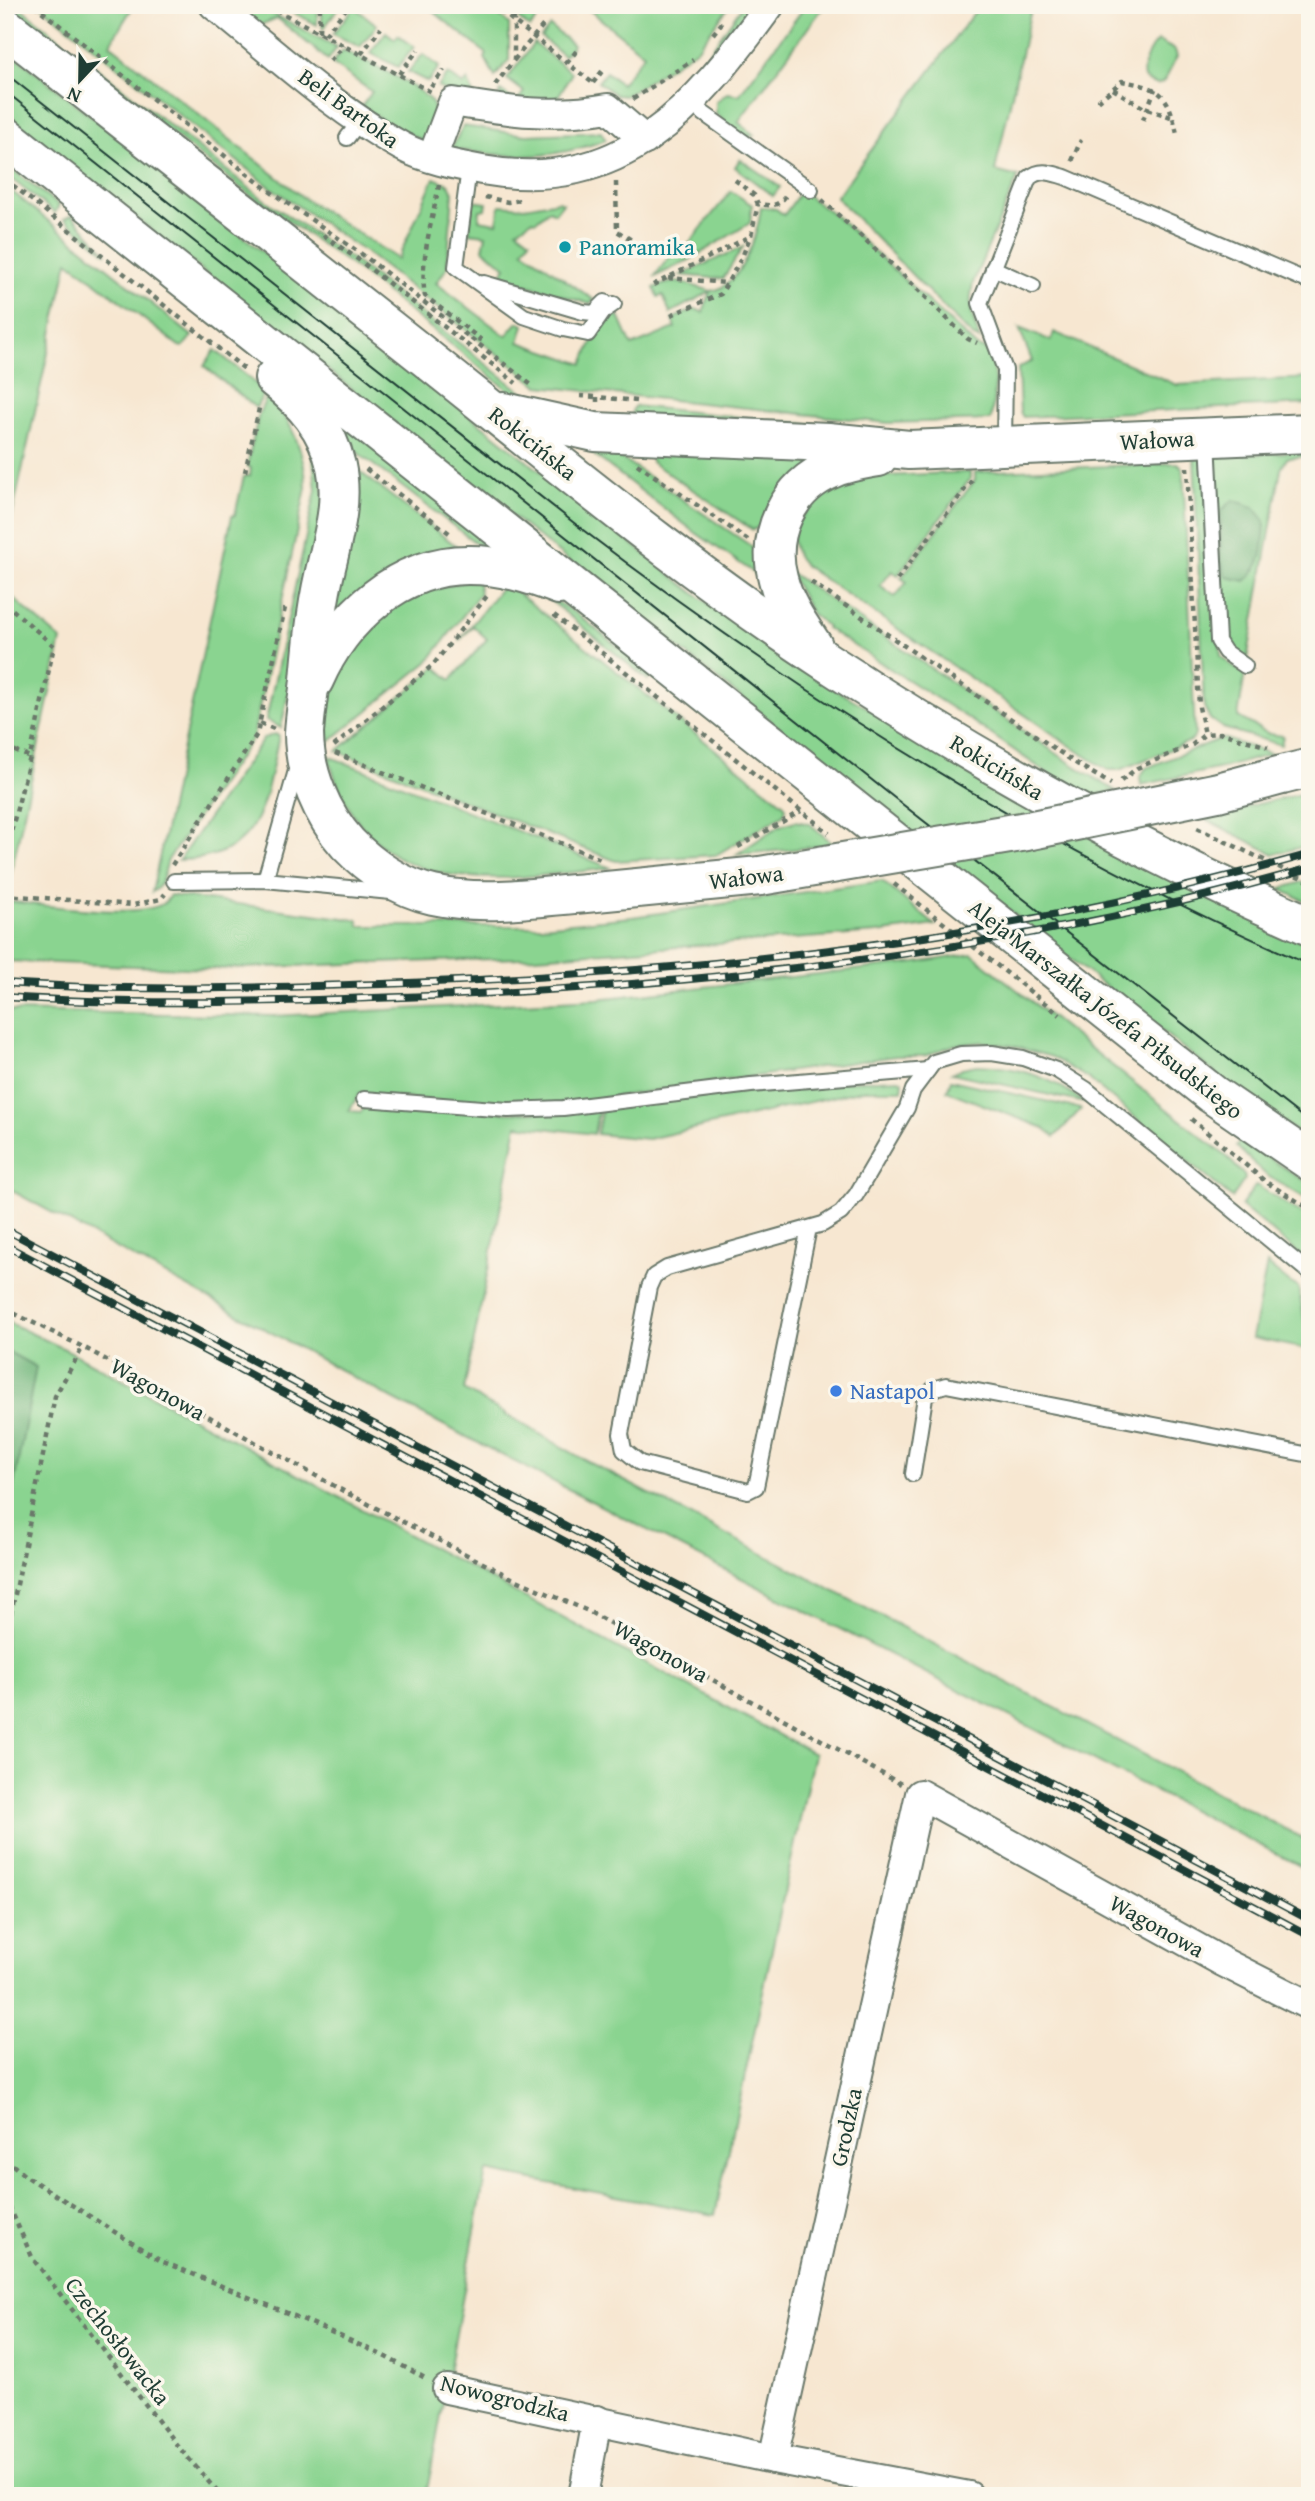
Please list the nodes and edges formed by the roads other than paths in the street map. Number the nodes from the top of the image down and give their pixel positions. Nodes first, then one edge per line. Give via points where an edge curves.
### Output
1 (214, 5) edge
2 (765, 7) edge
3 (5, 27) edge
4 (689, 103) junction
5 (5, 136) edge
6 (645, 141) junction
7 (432, 158) junction
8 (467, 181) junction
9 (811, 190) road end
10 (78, 193) junction
11 (993, 268) junction
12 (473, 279) junction
13 (1310, 282) edge
14 (1033, 286) dead end
15 (489, 408) junction
16 (1310, 433) edge
17 (1208, 437) junction
18 (1004, 447) junction
19 (909, 450) junction
20 (593, 602) junction
21 (825, 661) junction
22 (1245, 666) dead end
23 (309, 695) junction
24 (318, 746) junction
25 (1289, 764) edge
26 (170, 880) road end
27 (265, 880) junction
28 (441, 896) junction
29 (1310, 926) edge
30 (928, 1070) junction
31 (364, 1099) dead end
32 (1310, 1161) edge
33 (809, 1228) junction
34 (1310, 1273) edge
35 (1310, 1455) edge
36 (913, 1474) dead end
37 (920, 1794) joint
38 (1310, 2006) edge
39 (447, 2389) road end
40 (597, 2420) junction
41 (773, 2459) junction
42 (918, 2491) edge
43 (583, 2496) edge
44 (969, 2496) edge

1 - 7 street, Beli Bartoka via 353,129
2 - 4 street, Beli Bartoka via 714,78
3 - 15 main road, Rokicińska
4 - 6 street, Beli Bartoka
4 - 9 lane
5 - 10 main road
6 - 7 street via 608,108 518,113 453,102
6 - 8 street, Beli Bartoka via 610,160 568,172
7 - 8 street, Beli Bartoka
8 - 12 lane via 456,267
10 - 20 main road
10 - 23 main road, Wałowa via 129,264 295,395 329,441 338,498 315,618
11 - 13 lane via 1029,178 1046,171
11 - 14 lane
11 - 18 lane via 980,303 1005,370
12 - 12 lane via 583,312 594,313 612,301 588,334 524,316
15 - 19 main road via 595,432
15 - 21 main road, Rokicińska via 646,532
16 - 17 main road, Wałowa
17 - 18 main road, Wałowa
17 - 22 lane via 1218,641
18 - 19 main road, Wałowa
19 - 21 main road via 828,470 804,485 782,517 774,553 778,581 789,609
20 - 23 main road via 510,569 468,565 424,572 385,591 352,620 329,652
20 - 32 main road, Aleja Marszałka Józefa Piłsudskiego via 896,866
21 - 29 main road, Rokicińska via 1087,819
23 - 24 main road, Wałowa
24 - 27 lane
24 - 28 main road, Wałowa via 307,760 327,816 343,838 390,877
25 - 28 main road, Wałowa, bridge via 1205,794 1027,831 760,876 520,898
26 - 27 lane
27 - 28 lane
30 - 31 lane via 563,1108 508,1110
30 - 33 lane via 856,1195 841,1213
30 - 34 lane via 934,1062 961,1054 992,1053 1056,1070 1092,1094
33 - 33 lane via 756,1488 748,1491 640,1463 624,1450 621,1434 654,1276 667,1268
35 - 36 lane via 946,1385 933,1388 925,1397
37 - 38 street, Wagonowa
37 - 41 street, Grodzka
39 - 40 street, Nowogrodzka
40 - 41 street, Nowogrodzka
40 - 43 street
41 - 42 street, Nowogrodzka
42 - 44 street, Nowogrodzka

